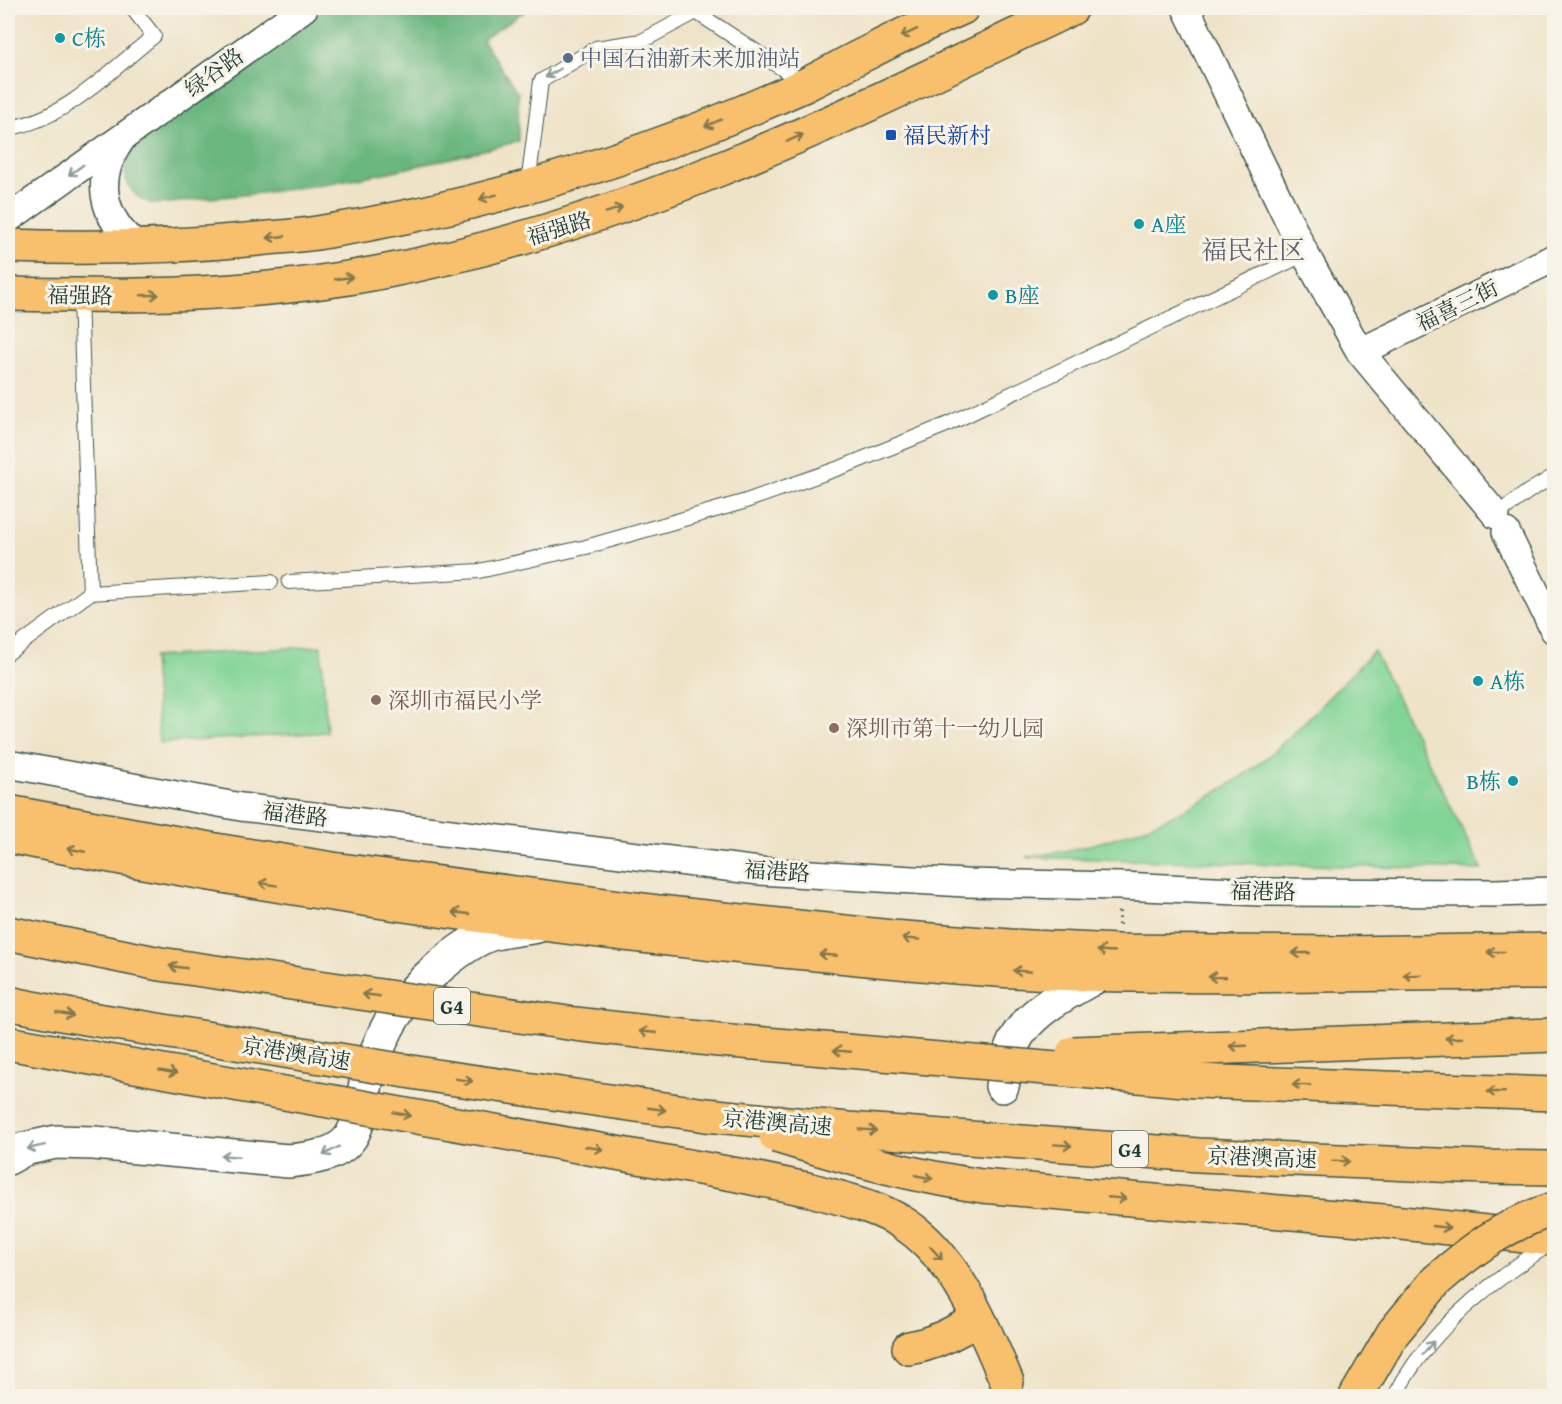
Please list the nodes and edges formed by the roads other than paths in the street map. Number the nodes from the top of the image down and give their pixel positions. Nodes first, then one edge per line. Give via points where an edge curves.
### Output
1 (132, 8) edge
2 (304, 8) edge
3 (962, 8) edge
4 (1072, 8) edge
5 (1186, 8) edge
6 (806, 84) junction
7 (8, 128) edge
8 (124, 136) junction
9 (528, 186) junction
10 (8, 219) edge
11 (8, 246) edge
12 (138, 247) junction
13 (1305, 254) junction
14 (1554, 258) edge
15 (8, 294) edge
16 (80, 296) junction
17 (1360, 352) junction
18 (1554, 476) edge
19 (1501, 524) junction
20 (271, 582) dead end
21 (289, 582) dead end
22 (90, 593) junction
23 (1554, 630) edge
24 (8, 652) edge
25 (8, 764) edge
26 (8, 812) edge
27 (8, 836) edge
28 (1554, 891) edge
29 (540, 925) junction
30 (8, 933) edge
31 (1554, 950) edge
32 (1554, 973) edge
33 (1100, 974) junction
34 (8, 1003) edge
35 (8, 1029) edge
36 (1554, 1035) edge
37 (8, 1043) edge
38 (900, 1057) junction
39 (118, 1063) junction
40 (1002, 1086) dead end
41 (1554, 1095) edge
42 (706, 1115) junction
43 (8, 1158) edge
44 (1554, 1168) edge
45 (1554, 1209) edge
46 (1554, 1240) edge
47 (978, 1319) junction
48 (909, 1348) dead end
49 (1007, 1382) dead end
50 (1356, 1396) edge
51 (1395, 1396) edge

1 - 7 lane via 154,36 52,113
2 - 8 street, 绿谷路
3 -> 6 main road
16 -> 4 main road, 福强路 via 224,293 302,284 380,273 525,239 639,201 763,153
5 - 13 street
6 -> 9 main road via 702,128
6 -> 9 lane via 696,12 642,41 596,48 541,81
8 -> 10 street, 绿谷路
8 - 12 street, 绿谷路 via 106,168 104,186 114,221
9 -> 12 main road via 428,213 316,233
11 - 12 main road
13 - 17 street
13 - 21 lane via 956,421 743,502 586,547 479,571
14 - 17 street, 福喜三街
15 - 16 main road, 福强路
16 - 22 lane
17 - 19 street
18 - 19 lane via 1529,491
19 - 23 street
20 - 22 lane
22 - 24 lane
25 - 28 street, 福港路 via 241,807 759,871 965,883 1261,892
31 -> 26 main road via 1118,951 892,937 659,912 333,869
29 -> 27 main road via 264,884
33 -> 29 main road via 945,967
29 -> 43 street via 488,935 462,949 421,984 393,1017 379,1045 350,1138 314,1159 288,1161 56,1143 24,1149
38 -> 30 main road, G4, bridge via 575,1024 160,964
32 -> 33 main road via 1233,977
33 - 40 street via 1041,1011 1019,1032
34 -> 42 main road, 京港澳高速 / G4, bridge via 420,1073
35 - 39 main road, bridge
36 -> 38 main road, bridge
37 - 39 main road, bridge
41 -> 38 main road, G4, bridge via 1196,1081
39 -> 47 main road, bridge via 738,1174 875,1209 907,1225 925,1241 944,1262
42 -> 44 main road, 京港澳高速 / G4, bridge via 1199,1155
42 -> 46 main road, bridge via 860,1162 945,1181
45 - 50 main road, bridge via 1497,1233 1436,1281 1393,1333
51 -> 46 lane via 1443,1330 1478,1297
47 - 48 main road via 942,1340
47 - 49 main road

